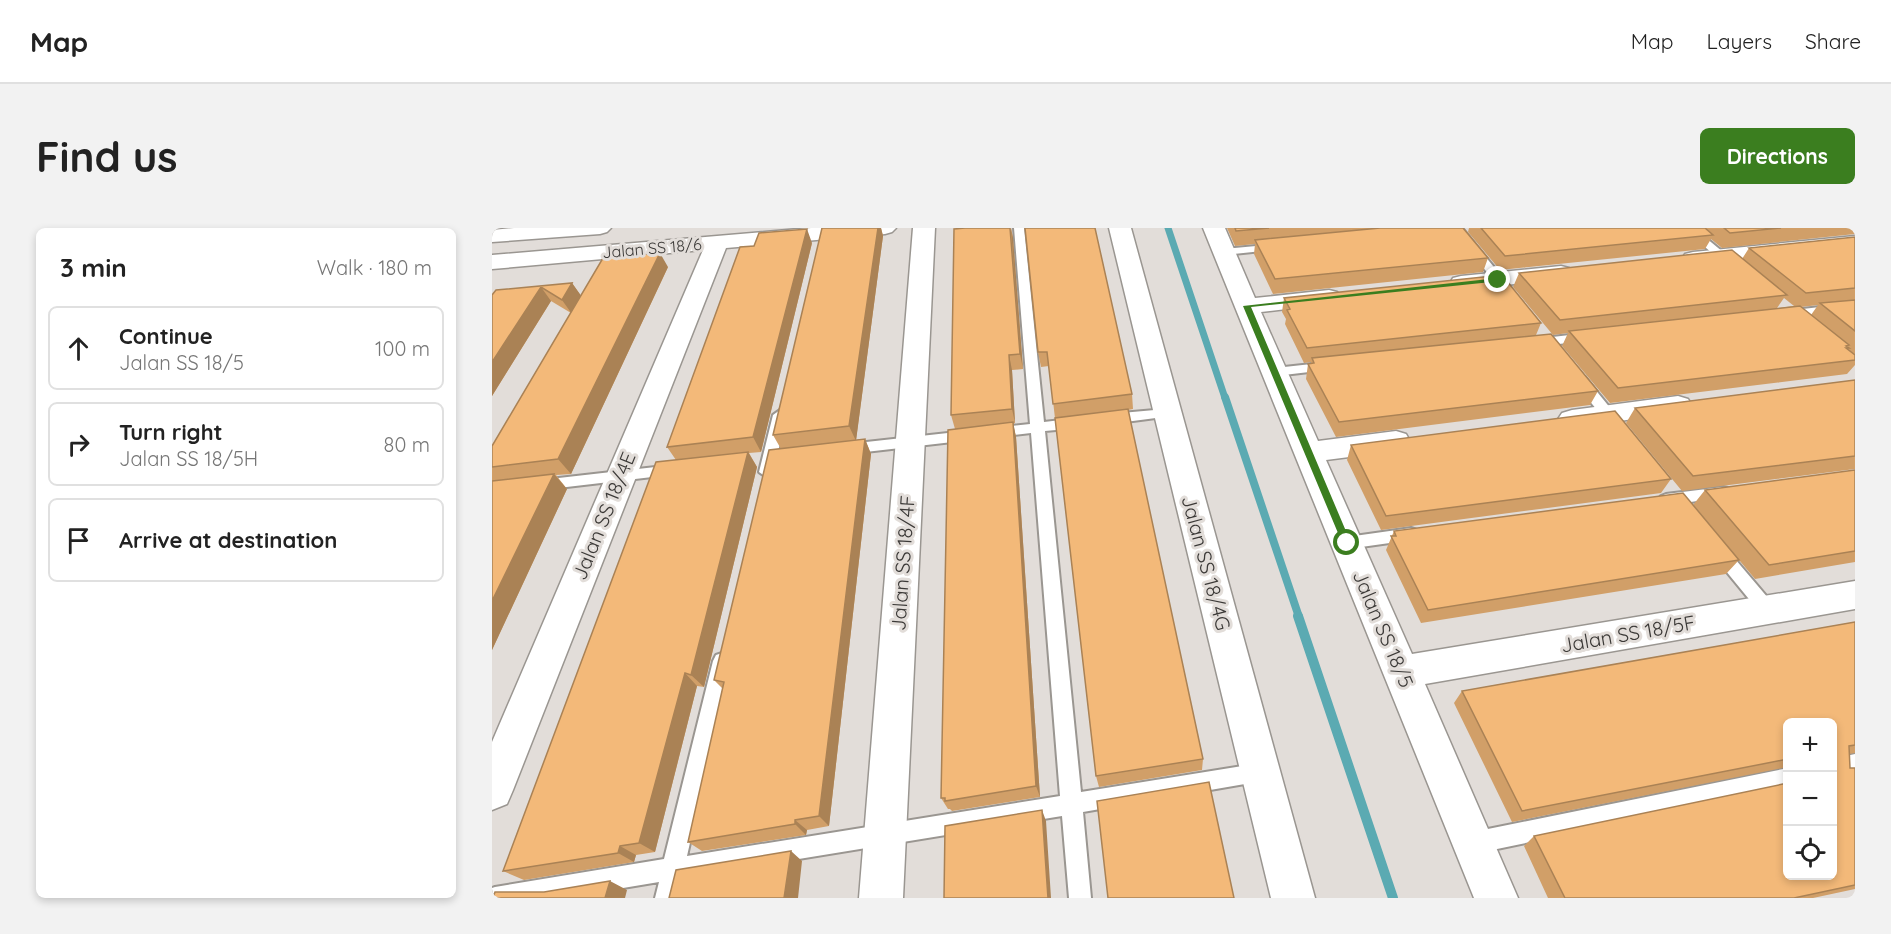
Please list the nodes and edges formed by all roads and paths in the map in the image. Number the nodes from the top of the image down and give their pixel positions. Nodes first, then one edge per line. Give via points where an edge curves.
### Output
1 (600, 228) edge
2 (885, 228) edge
3 (924, 228) edge
4 (1019, 228) edge
5 (1120, 228) edge
6 (1688, 228) edge
7 (1458, 229) edge
8 (822, 234) junction
9 (492, 236) edge
10 (1219, 240) edge
11 (1855, 242) edge
12 (717, 243) junction
13 (1294, 245) edge
14 (817, 256) edge
15 (1722, 256) junction
16 (1675, 261) edge
17 (492, 262) edge
18 (1581, 271) edge
19 (1740, 271) edge
20 (1498, 280) junction
21 (1441, 285) edge
22 (1350, 295) edge
23 (1513, 297) edge
24 (1776, 300) edge
25 (1247, 306) junction
26 (1855, 307) edge
27 (1793, 314) junction
28 (1770, 317) edge
29 (1534, 324) edge
30 (1811, 329) edge
31 (1596, 336) edge
32 (1525, 344) edge
33 (1553, 346) junction
34 (1346, 364) edge
35 (1571, 369) edge
36 (1275, 372) junction
37 (783, 402) edge
38 (1702, 402) edge
39 (1166, 412) junction
40 (1550, 422) edge
41 (1615, 423) junction
42 (1037, 428) junction
43 (1424, 437) edge
44 (911, 442) junction
45 (828, 452) edge
46 (1308, 452) junction
47 (690, 468) edge
48 (621, 476) junction
49 (1663, 482) edge
50 (527, 486) edge
51 (1736, 490) edge
52 (761, 493) edge
53 (1677, 498) junction
54 (1653, 502) edge
55 (1691, 516) edge
56 (1429, 532) edge
57 (1712, 541) edge
58 (1347, 543) junction
59 (1855, 595) edge
60 (1768, 610) junction
61 (726, 641) edge
62 (1400, 672) junction
63 (1855, 764) edge
64 (1837, 768) edge
65 (1261, 773) junction
66 (1783, 779) edge
67 (492, 790) edge
68 (1071, 804) junction
69 (885, 834) junction
70 (1473, 843) junction
71 (672, 869) junction
72 (495, 898) edge
73 (666, 898) edge
74 (881, 898) edge
75 (1080, 898) edge
76 (1293, 898) edge
77 (1496, 898) edge

1 - 9 street
2 - 8 street, Jalan SS 18/6
3 - 44 street, Jalan SS 18/4F
4 - 42 lane
5 - 39 street, Jalan SS 18/4G
6 - 15 lane
7 - 20 lane
8 - 12 street, Jalan SS 18/6
8 - 14 lane
10 - 13 lane
10 - 25 street, Jalan SS 18/5
11 - 15 street
12 - 17 street, Jalan SS 18/6 via 613,257
12 - 48 street, Jalan SS 18/4E
15 - 16 street
15 - 19 lane
18 - 20 street
20 - 21 street
20 - 23 lane
22 - 25 street
24 - 27 lane
25 - 36 street, Jalan SS 18/5
26 - 27 lane
27 - 28 lane
27 - 30 lane
29 - 33 lane
31 - 33 lane
32 - 33 lane
34 - 36 lane
35 - 41 lane
36 - 46 street, Jalan SS 18/5
37 - 52 lane
38 - 41 street
39 - 42 lane
39 - 65 street, Jalan SS 18/4G
40 - 41 street
42 - 44 lane
42 - 68 lane
43 - 46 street
44 - 45 lane
44 - 69 street, Jalan SS 18/4F
46 - 58 street, Jalan SS 18/5
47 - 48 lane
48 - 50 lane
48 - 67 street, Jalan SS 18/4E
49 - 53 lane
51 - 53 lane
53 - 54 lane
53 - 55 lane
56 - 58 lane
57 - 60 lane
58 - 62 street, Jalan SS 18/5
59 - 60 street, Jalan SS 18/5F
60 - 62 street, Jalan SS 18/5F
61 - 71 lane
62 - 70 street, Jalan SS 18/5
63 - 64 lane
65 - 68 lane
65 - 76 street, Jalan SS 18/4G
66 - 70 lane
68 - 69 lane
68 - 75 lane
69 - 71 lane
69 - 74 street, Jalan SS 18/4F
70 - 77 street, Jalan SS 18/5
71 - 72 lane
71 - 73 lane

